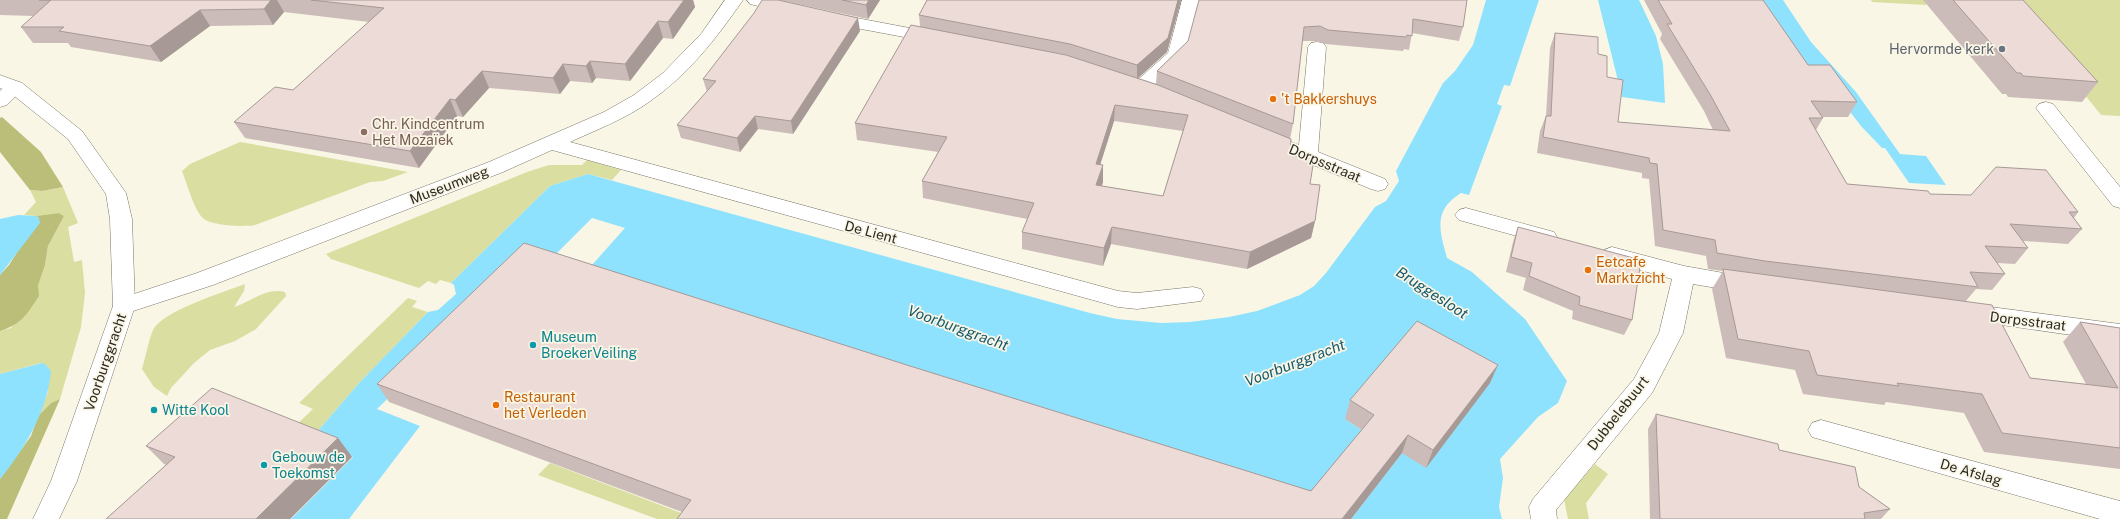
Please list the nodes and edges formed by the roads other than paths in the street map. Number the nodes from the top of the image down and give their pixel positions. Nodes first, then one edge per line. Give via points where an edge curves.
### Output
1 (734, 0) edge
2 (756, 0) edge
3 (1192, 0) edge
4 (954, 42) edge
5 (1317, 47) dead end
6 (7, 84) edge
7 (1158, 94) edge
8 (0, 101) edge
9 (2046, 108) dead end
10 (1244, 129) edge
11 (551, 143) junction
12 (1308, 156) junction
13 (1378, 184) dead end
14 (2120, 201) edge
15 (1466, 215) dead end
16 (1568, 243) edge
17 (1592, 249) edge
18 (1684, 274) junction
19 (1770, 288) edge
20 (1193, 295) dead end
21 (124, 306) junction
22 (1949, 311) edge
23 (2120, 333) edge
24 (1821, 430) dead end
25 (2120, 513) edge
26 (46, 519) edge
27 (1544, 519) edge

1 - 11 street, Museumweg via 694,53 657,88 611,116
2 - 4 street
3 - 7 street via 1176,55 1133,86
5 - 12 street
6 - 8 street
6 - 21 street, Voorburggracht via 75,136 116,194 121,219
9 - 14 street
10 - 12 street, Dorpsstraat
11 - 20 street, De Lient via 1118,299 1137,301
11 - 21 street, Museumweg via 496,167 204,279
12 - 13 street, Dorpsstraat
15 - 16 street
17 - 18 street
18 - 19 street
18 - 27 street, Dubbelebuurt via 1671,333 1643,386 1542,507
21 - 26 street, Voorburggracht via 64,481
22 - 23 street, Dorpsstraat
24 - 25 street, De Afslag

